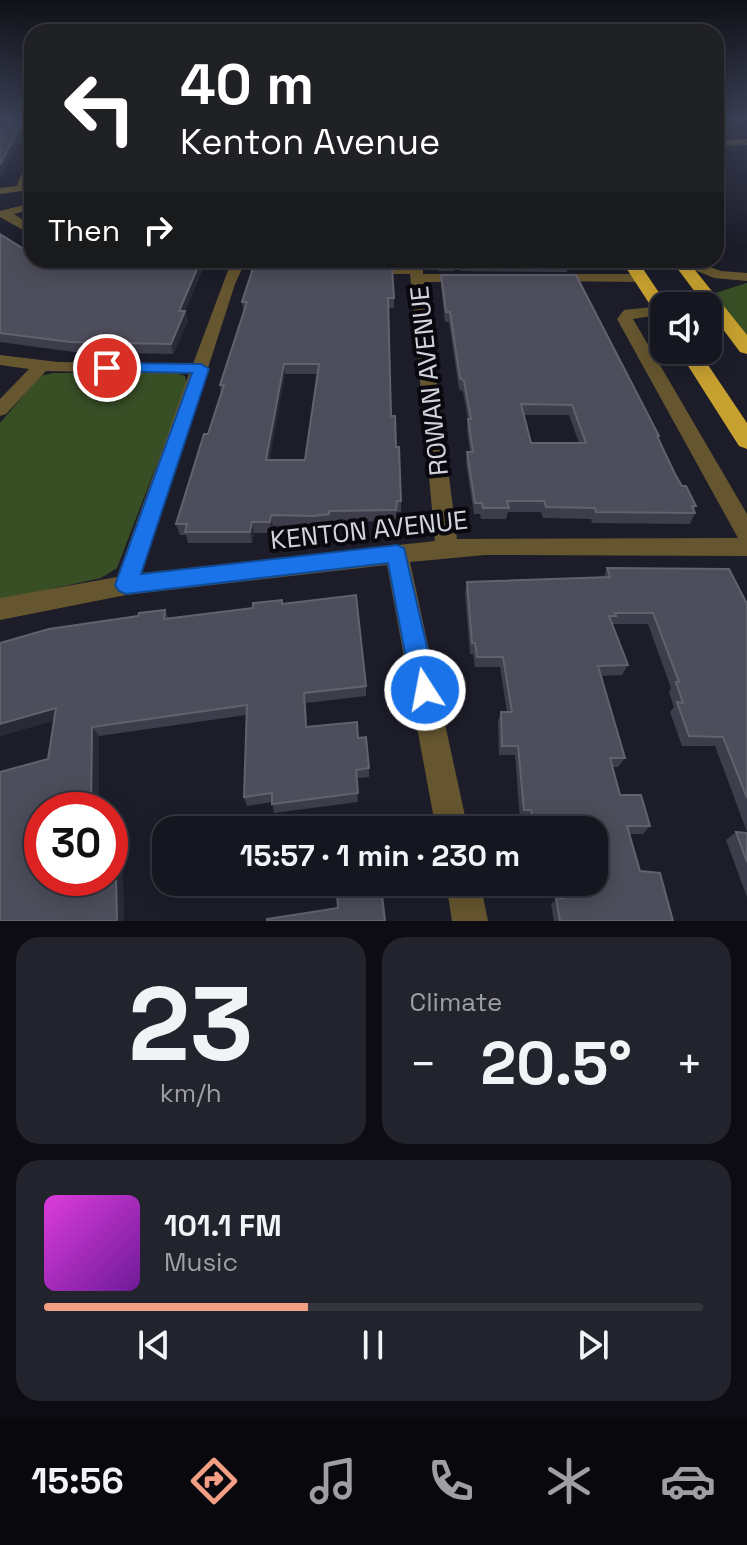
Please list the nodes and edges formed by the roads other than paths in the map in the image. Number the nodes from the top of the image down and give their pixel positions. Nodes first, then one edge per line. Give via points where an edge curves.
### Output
1 (0, 191) edge
2 (24, 192) edge
3 (24, 208) edge
4 (2, 214) edge
5 (24, 226) edge
6 (239, 268) edge
7 (634, 268) edge
8 (685, 268) edge
9 (700, 268) edge
10 (417, 269) edge
11 (351, 270) edge
12 (487, 278) edge
13 (533, 278) edge
14 (641, 278) junction
15 (747, 279) edge
16 (650, 292) edge
17 (703, 292) edge
18 (711, 292) edge
19 (650, 312) edge
20 (722, 316) edge
21 (747, 348) edge
22 (0, 360) edge
23 (650, 362) edge
24 (651, 364) edge
25 (697, 364) edge
26 (41, 366) junction
27 (201, 369) junction
28 (0, 410) edge
29 (747, 441) edge
30 (747, 534) edge
31 (747, 547) edge
32 (447, 549) junction
33 (397, 554) junction
34 (126, 585) junction
35 (0, 609) edge
36 (449, 816) edge
37 (466, 896) edge
38 (470, 921) edge

1 - 2 street
3 - 4 street
4 - 5 street
6 - 27 street
7 - 14 highway
8 - 17 highway
9 - 15 street
10 - 11 street
10 - 12 street
10 - 32 street, ROWAN AVENUE
13 - 14 street
14 - 16 highway
15 - 18 street
19 - 23 street via 624,316
20 - 21 highway
22 - 26 street
24 - 30 street
25 - 29 highway
26 - 27 street
26 - 28 street
27 - 34 street
31 - 32 street, KENTON AVENUE
32 - 33 street, KENTON AVENUE
33 - 34 street, KENTON AVENUE
33 - 36 street
34 - 35 street, KENTON AVENUE
37 - 38 street

